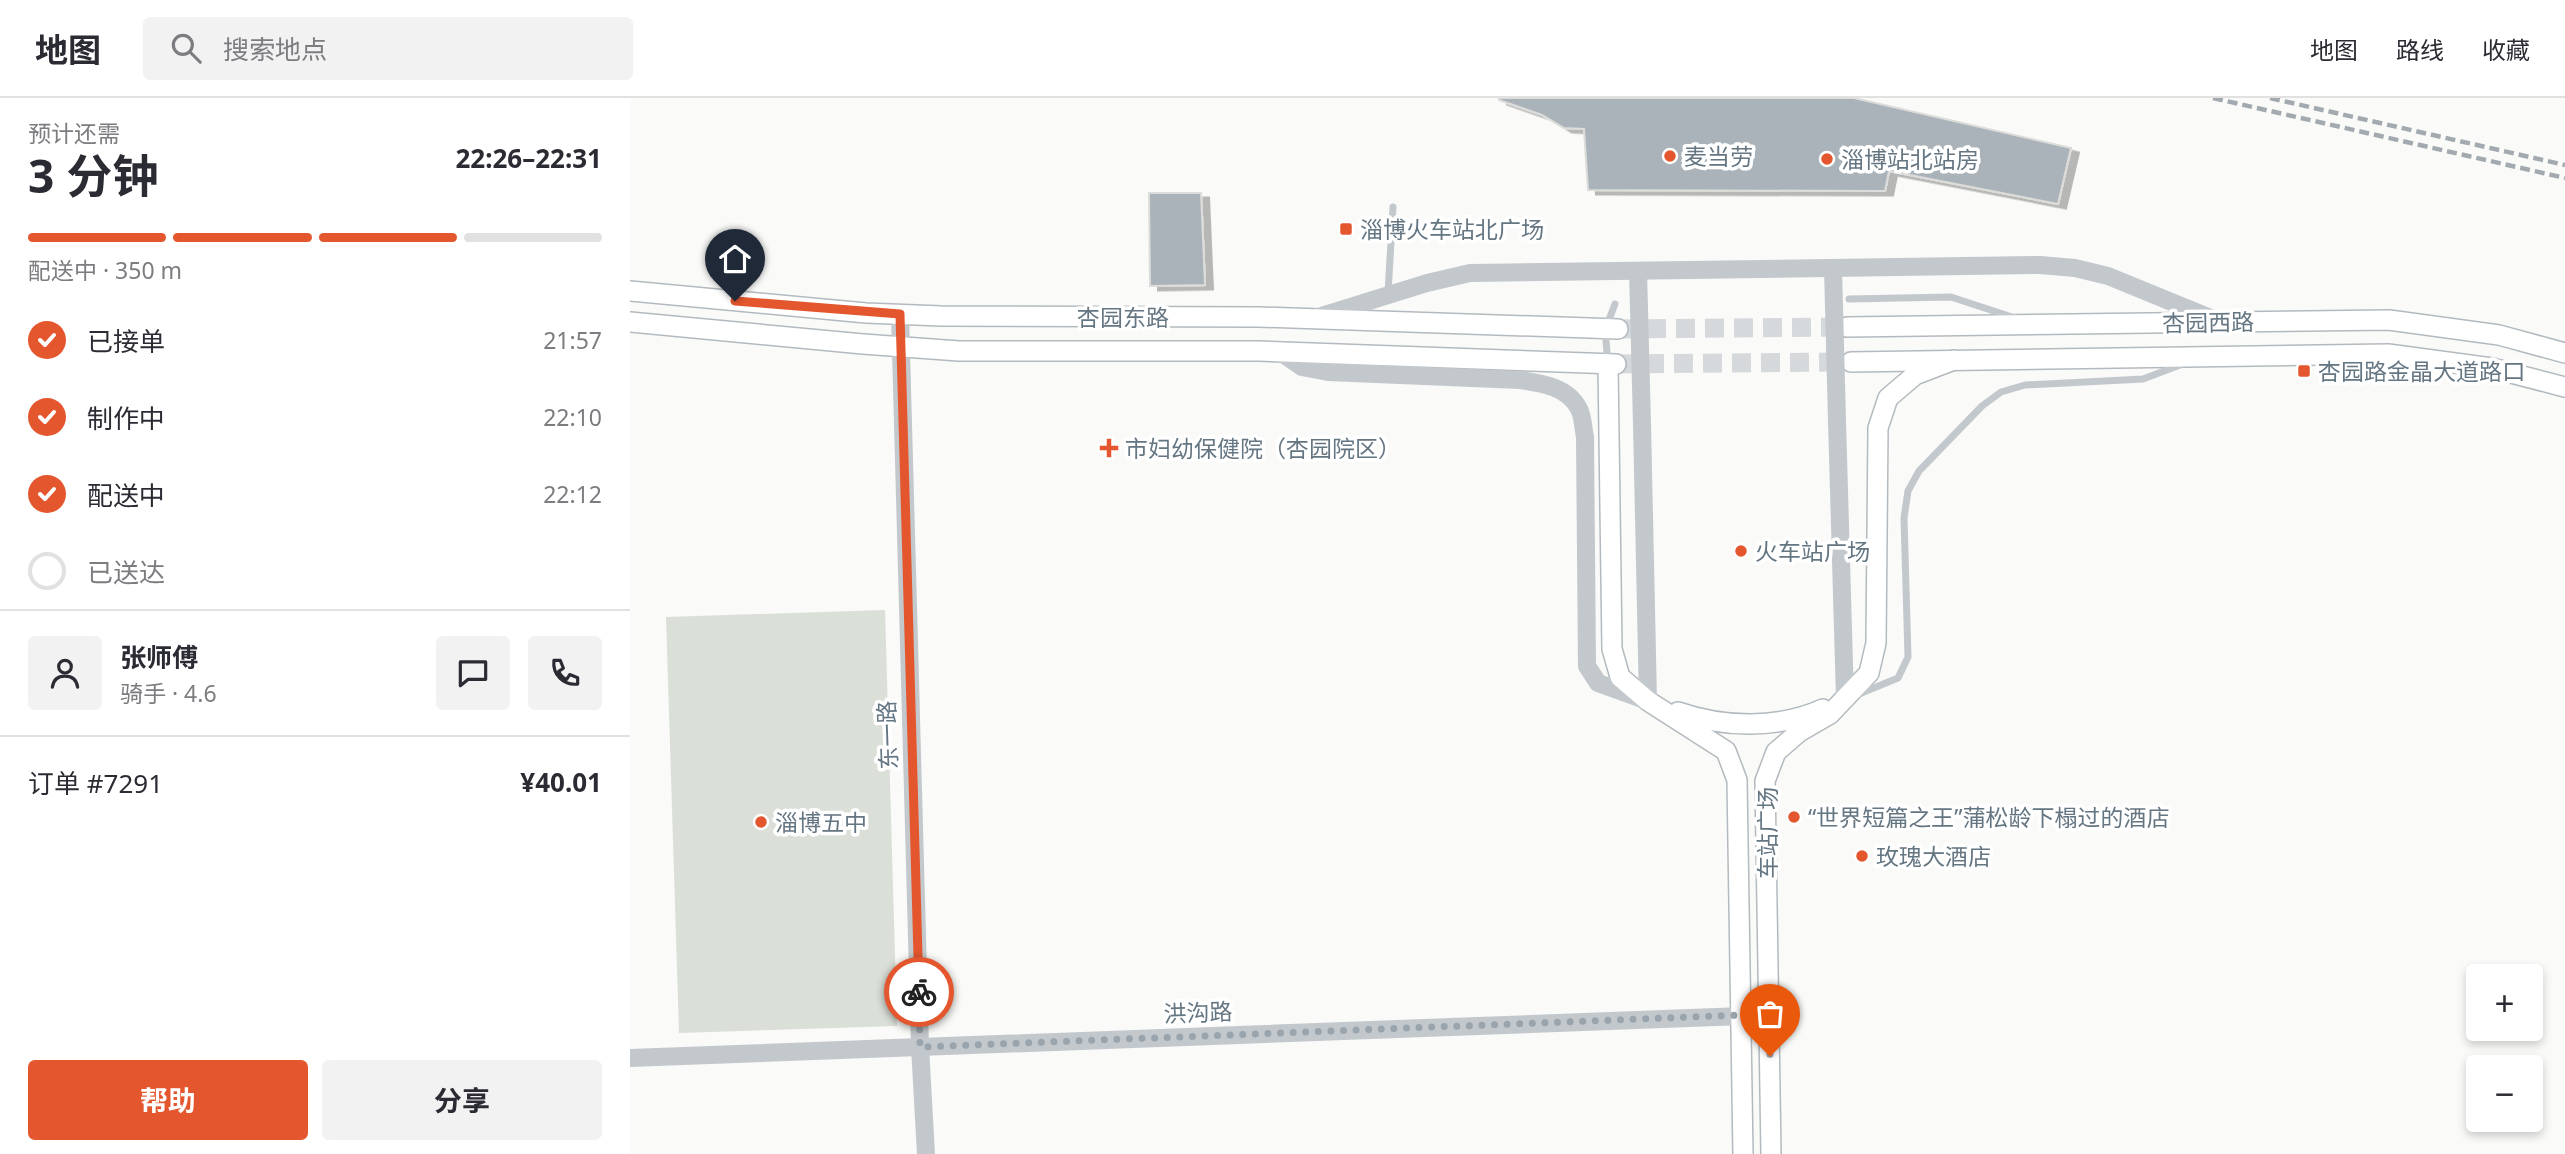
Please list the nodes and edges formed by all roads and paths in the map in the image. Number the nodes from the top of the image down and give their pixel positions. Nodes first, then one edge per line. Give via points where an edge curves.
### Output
1 (1393, 207) dead end
2 (1833, 268) junction
3 (1638, 271) junction
4 (630, 291) edge
5 (1388, 295) junction
6 (1849, 299) dead end
7 (1615, 304) dead end
8 (900, 314) junction
9 (1314, 318) junction
10 (2218, 321) junction
11 (630, 323) edge
12 (2032, 324) junction
13 (1847, 327) tunnel mouth
14 (1611, 330) junction
15 (900, 347) junction
16 (1279, 351) junction
17 (2565, 353) edge
18 (2203, 356) junction
19 (1954, 360) junction
20 (1851, 362) tunnel mouth
21 (1612, 364) junction
22 (2565, 387) edge
23 (1845, 699) junction
24 (1648, 701) junction
25 (1769, 1014) junction
26 (1741, 1016) junction
27 (920, 1047) junction
28 (630, 1058) edge
29 (926, 1154) edge
30 (1743, 1154) edge
31 (1772, 1154) edge

1 - 5 lane
2 - 3 street
2 - 10 street via 2075,268 2108,276
2 - 23 street, bridge
3 - 5 street via 1470,274
3 - 24 street, bridge
4 - 8 main road, 杏园东路
5 - 9 street
6 - 12 lane via 1951,297
7 - 14 lane
8 - 9 main road, 杏园东路
8 - 15 street, 东一路
9 - 14 main road, 杏园东路
10 - 12 main road, 杏园西路
10 - 17 main road, 杏园西路 via 2389,320 2499,335
11 - 15 main road, 杏园东路
12 - 13 main road, 杏园西路
14 - 21 lane
15 - 16 main road, 杏园东路
15 - 27 street, 东一路
16 - 21 main road, 杏园东路
16 - 24 street via 1302,367 1328,372 1520,380 1547,384 1567,394 1580,410 1585,437 1587,666 1598,683
18 - 19 main road, 杏园西路
18 - 22 main road, 杏园西路 via 2388,354 2492,368
18 - 23 lane via 2143,379 2025,384 2001,392 1982,406 1919,471 1908,491 1904,518 1908,657 1898,678
19 - 20 main road, 杏园西路
19 - 23 main road, 车站广场 via 1915,375 1888,398 1878,428 1876,643 1869,673
21 - 24 main road, 车站广场 via 1612,649 1620,677
23 - 24 main road via 1813,713 1745,725 1712,722
23 - 25 main road, 车站广场 via 1776,752 1765,780
24 - 26 main road, 车站广场 via 1726,751 1737,780
25 - 26 street, 洪沟路
25 - 31 main road, 车站广场
26 - 27 street, 洪沟路
26 - 30 main road, 车站广场
27 - 28 street, 洪沟路
27 - 29 street, 东一路

